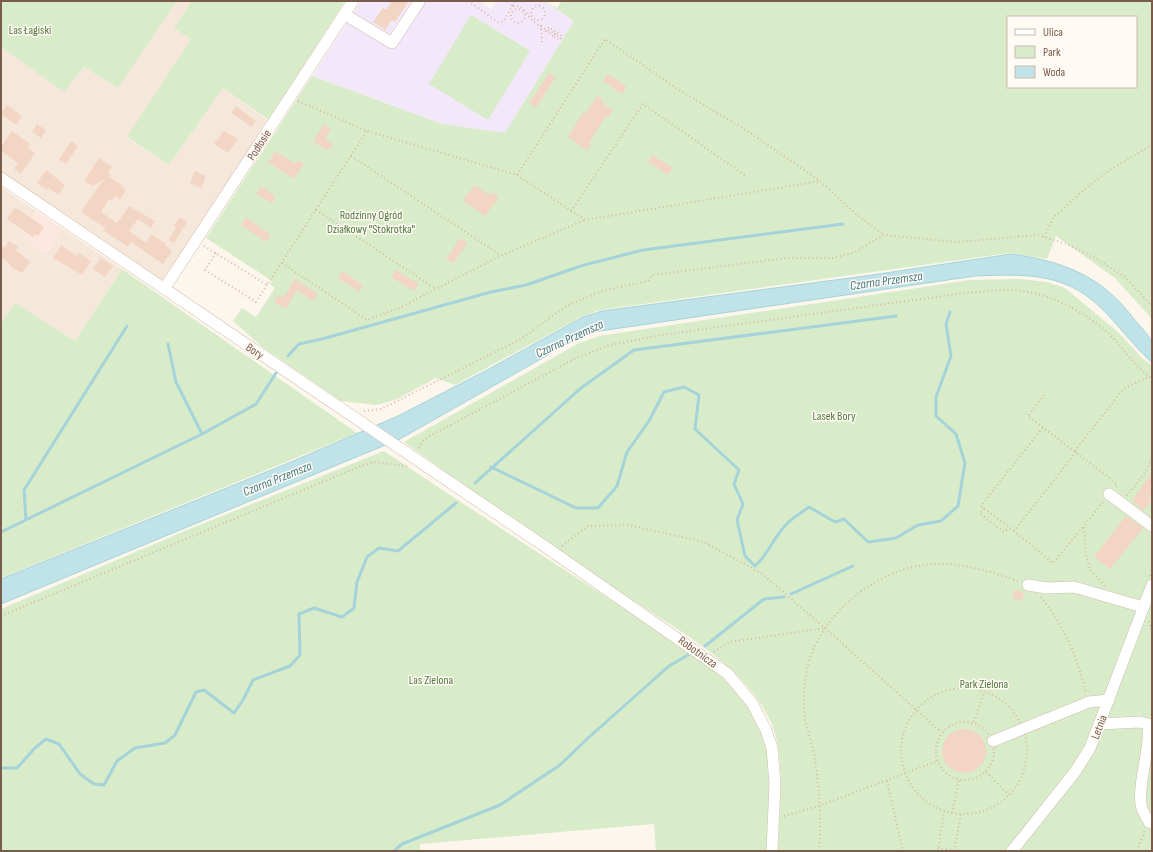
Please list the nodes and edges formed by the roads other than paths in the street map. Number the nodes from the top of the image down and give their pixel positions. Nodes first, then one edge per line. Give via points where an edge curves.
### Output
1 (353, 1) edge
2 (419, 2) edge
3 (344, 14) junction
4 (1, 178) edge
5 (164, 289) junction
6 (1109, 494) road end
7 (510, 524) joint
8 (1152, 526) edge
9 (1028, 585) road end
10 (1152, 585) edge
11 (1142, 607) junction
12 (1109, 700) junction
13 (1100, 724) junction
14 (993, 741) road end
15 (1150, 823) edge
16 (772, 851) edge
17 (1012, 851) edge

1 - 3 street, Podłosie
2 - 3 street via 392,43
3 - 5 street, Podłosie
4 - 5 street, Bory
5 - 7 street, Bory
6 - 8 street
7 - 16 street, Robotnicza via 706,657 728,674 743,691 766,730 772,748
9 - 11 street via 1047,588 1074,587
10 - 11 street, Letnia
11 - 12 street, Letnia
12 - 13 street, Letnia
12 - 14 street via 1089,702
13 - 15 street via 1148,724 1149,742 1142,780 1141,806
13 - 17 street, Letnia via 1081,764

